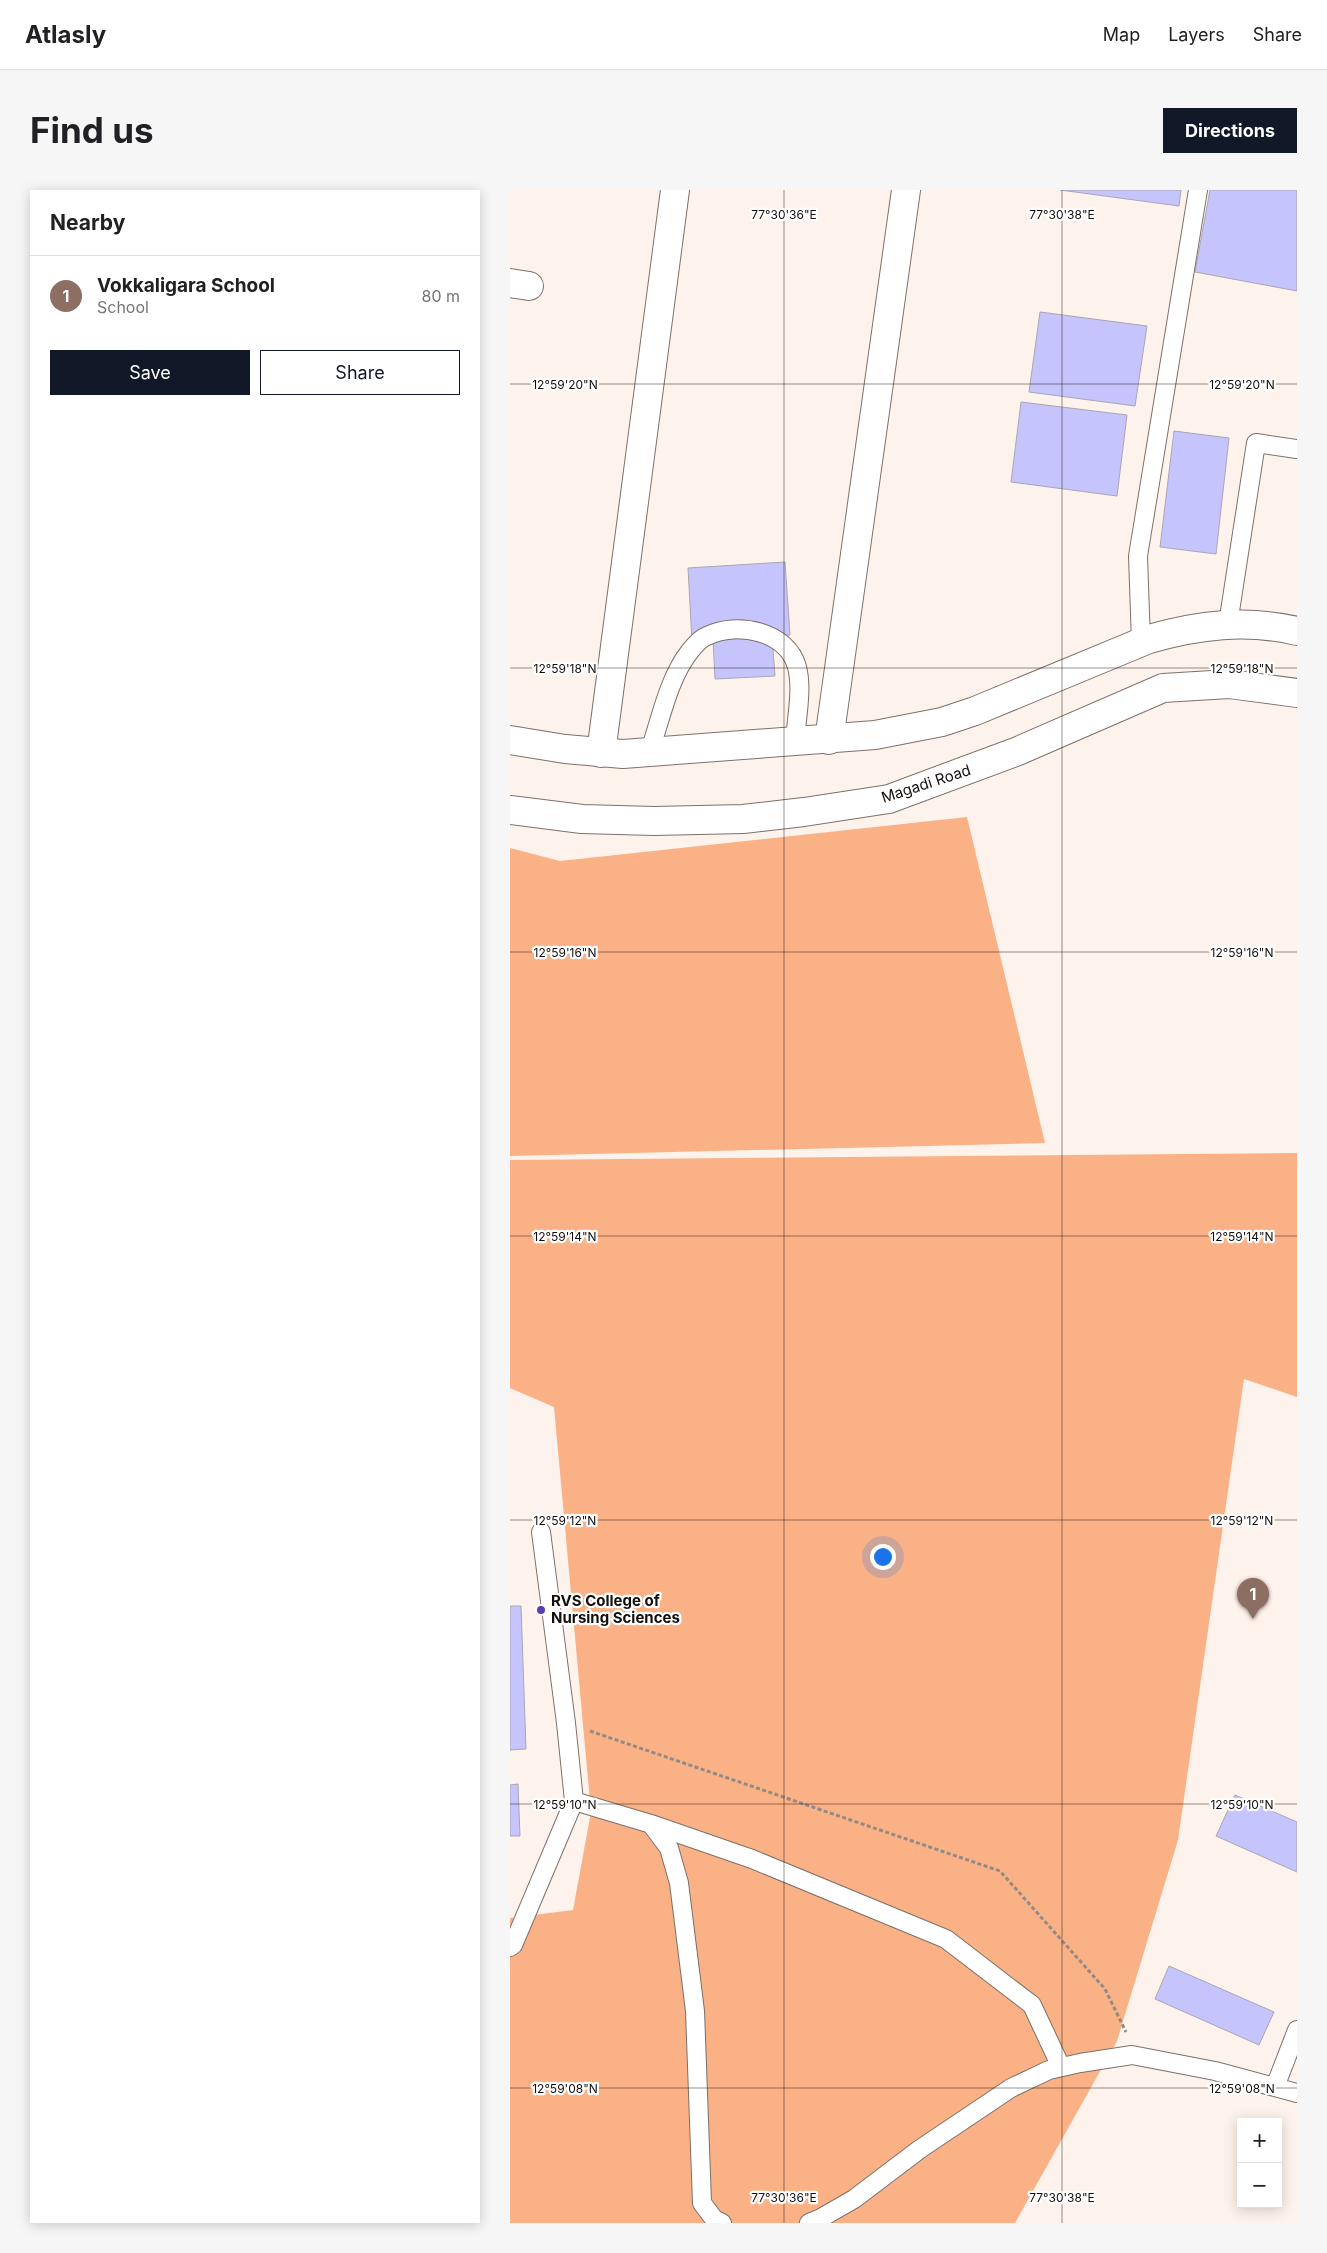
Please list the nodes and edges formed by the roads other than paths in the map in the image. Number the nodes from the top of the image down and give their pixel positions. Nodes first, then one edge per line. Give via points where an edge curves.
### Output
1 (675, 190) edge
2 (906, 190) edge
3 (1198, 190) edge
4 (1297, 449) edge
5 (1228, 624) junction
6 (1296, 625) edge
7 (1142, 642) junction
8 (1297, 693) edge
9 (510, 740) edge
10 (829, 740) junction
11 (795, 743) junction
12 (601, 753) junction
13 (649, 753) junction
14 (510, 810) edge
15 (542, 1532) dead end
16 (574, 1801) junction
17 (651, 1824) junction
18 (510, 1947) edge
19 (1297, 2030) edge
20 (1061, 2067) junction
21 (1275, 2087) junction
22 (1297, 2093) edge
23 (722, 2223) edge
24 (809, 2223) edge

1 - 12 main road
2 - 10 main road
3 - 7 lane via 1138,556
4 - 5 lane via 1256,443
5 - 6 main road
5 - 7 main road via 1174,632
7 - 10 main road via 1008,699 942,722 875,736
8 - 14 main road, Magadi Road via 1229,684 1162,688 940,782 889,799 851,805 744,819 654,821 582,819
9 - 12 main road
10 - 11 main road
11 - 13 main road
11 - 13 lane via 797,666 789,650 776,638 752,631 726,630 706,636 679,668
12 - 13 main road
15 - 16 lane
16 - 17 lane
16 - 18 lane
17 - 20 lane via 752,1859 946,1939 1032,2005
17 - 23 lane via 669,1848 679,1883 695,2011 702,2203 714,2219
19 - 21 lane
20 - 21 lane via 1132,2055 1215,2071
20 - 24 lane via 1011,2088 920,2149 854,2199
21 - 22 lane

